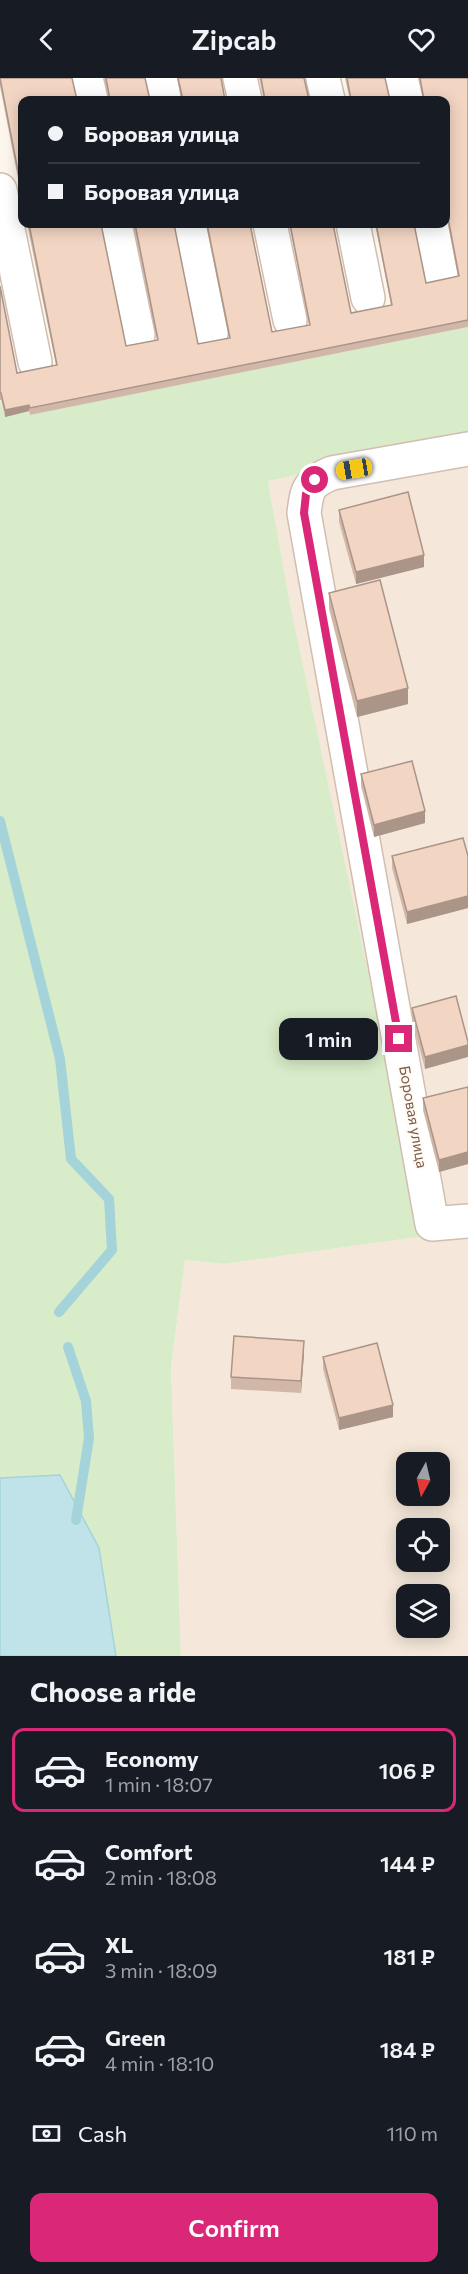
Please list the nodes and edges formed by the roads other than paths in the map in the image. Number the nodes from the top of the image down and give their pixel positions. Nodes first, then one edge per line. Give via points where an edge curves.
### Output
1 (86, 78) edge
2 (160, 78) edge
3 (240, 78) edge
4 (323, 78) edge
5 (402, 78) edge
6 (90, 96) edge
7 (164, 96) edge
8 (243, 96) edge
9 (327, 96) edge
10 (406, 96) edge
11 (0, 190) edge
12 (116, 228) edge
13 (190, 228) edge
14 (271, 228) edge
15 (354, 228) edge
16 (432, 228) edge
17 (443, 286) edge
18 (368, 298) dead end
19 (290, 320) dead end
20 (210, 333) dead end
21 (138, 335) dead end
22 (35, 362) dead end
23 (468, 449) edge
24 (468, 1221) edge

1 - 6 street
2 - 7 street
3 - 8 street
4 - 9 street
5 - 10 street
11 - 22 street
12 - 21 street
13 - 20 street
14 - 19 street
15 - 18 street
16 - 17 street
23 - 24 street, Боровая улица via 332,473 315,480 306,494 304,513 432,1224

